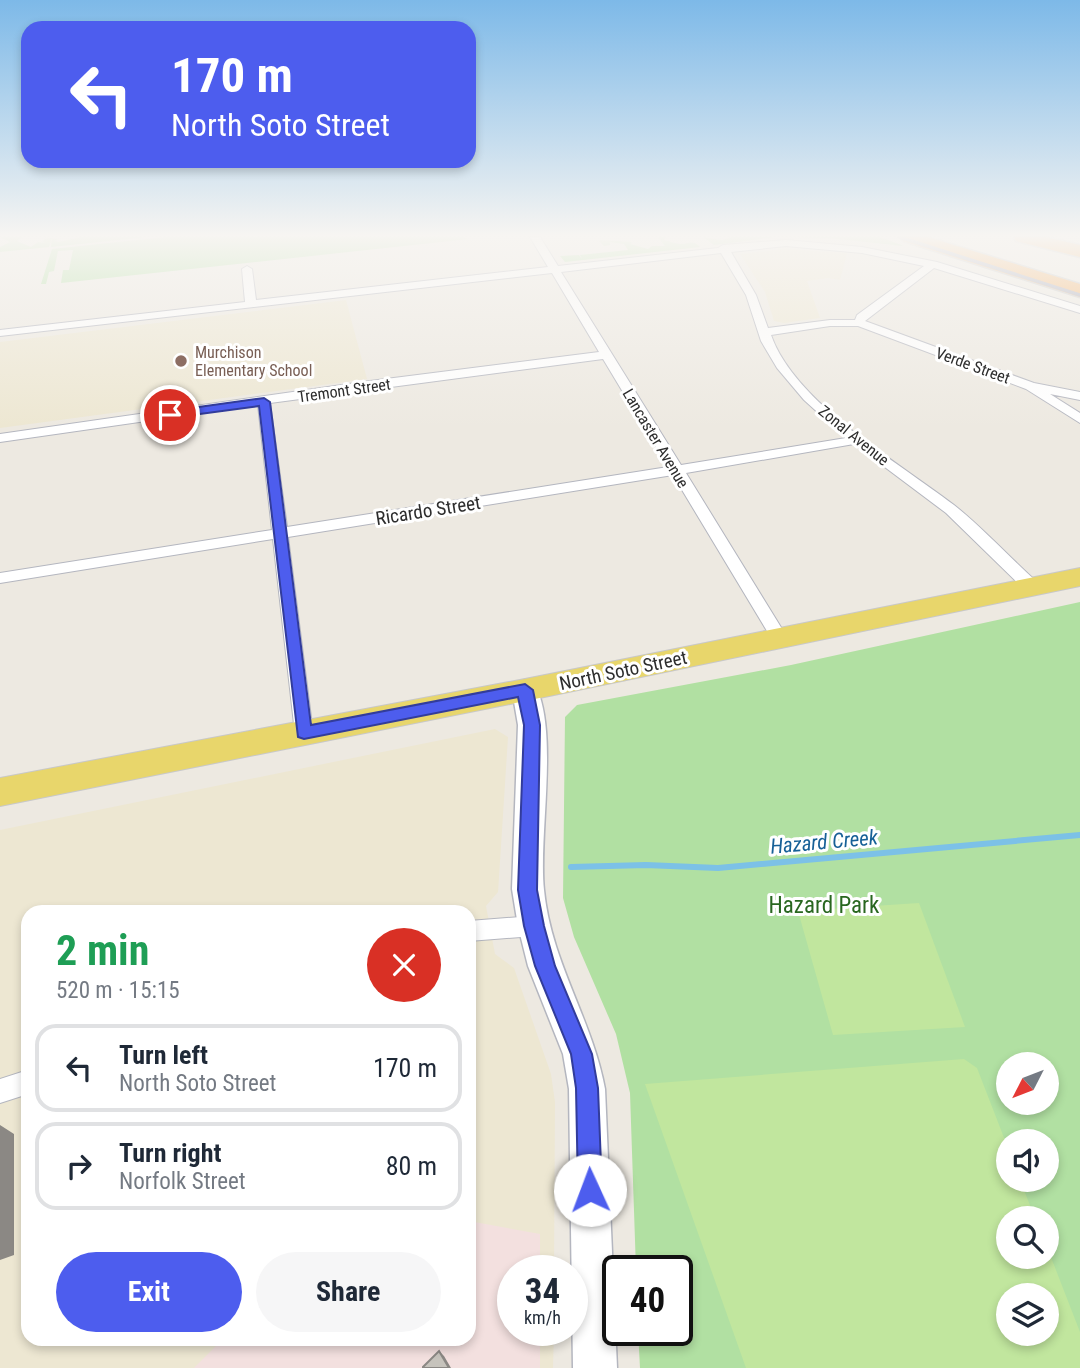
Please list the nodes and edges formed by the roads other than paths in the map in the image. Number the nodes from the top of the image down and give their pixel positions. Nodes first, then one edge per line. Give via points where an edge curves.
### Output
1 (251, 301) edge
2 (278, 301) edge
3 (573, 301) edge
4 (753, 301) edge
5 (883, 301) edge
6 (1051, 301) edge
7 (251, 304) junction
8 (1080, 310) edge
9 (859, 323) junction
10 (764, 332) junction
11 (0, 333) edge
12 (606, 355) junction
13 (1030, 386) junction
14 (1080, 396) edge
15 (264, 402) junction
16 (1080, 419) edge
17 (0, 438) edge
18 (855, 439) junction
19 (675, 470) junction
20 (280, 533) junction
21 (1080, 577) edge
22 (0, 578) edge
23 (1031, 586) junction
24 (779, 638) junction
25 (525, 690) junction
26 (304, 733) junction
27 (0, 792) edge
28 (534, 926) junction
29 (476, 930) edge
30 (21, 1084) edge
31 (0, 1091) edge
32 (595, 1368) edge

1 - 7 street
2 - 7 street
3 - 12 street, Lancaster Avenue
4 - 10 street, Zonal Avenue
5 - 9 street
6 - 8 street
7 - 11 street
9 - 10 street
9 - 13 street, Verde Street
10 - 18 street, Zonal Avenue via 783,368
12 - 15 street, Tremont Street
12 - 19 street, Lancaster Avenue
13 - 14 street
13 - 16 street, Verde Street
15 - 17 street, Tremont Street
15 - 20 street
18 - 19 street, Ricardo Street
18 - 23 street, Zonal Avenue via 951,510
19 - 20 street, Ricardo Street
19 - 24 street, Lancaster Avenue
20 - 22 street, Ricardo Street
20 - 26 street
21 - 23 main road, North Soto Street
23 - 24 main road, North Soto Street
24 - 25 main road, North Soto Street
25 - 26 main road, North Soto Street
25 - 28 street via 532,725 528,890
26 - 27 main road, North Soto Street
28 - 29 street
28 - 32 street via 581,1054 587,1088
30 - 31 street

